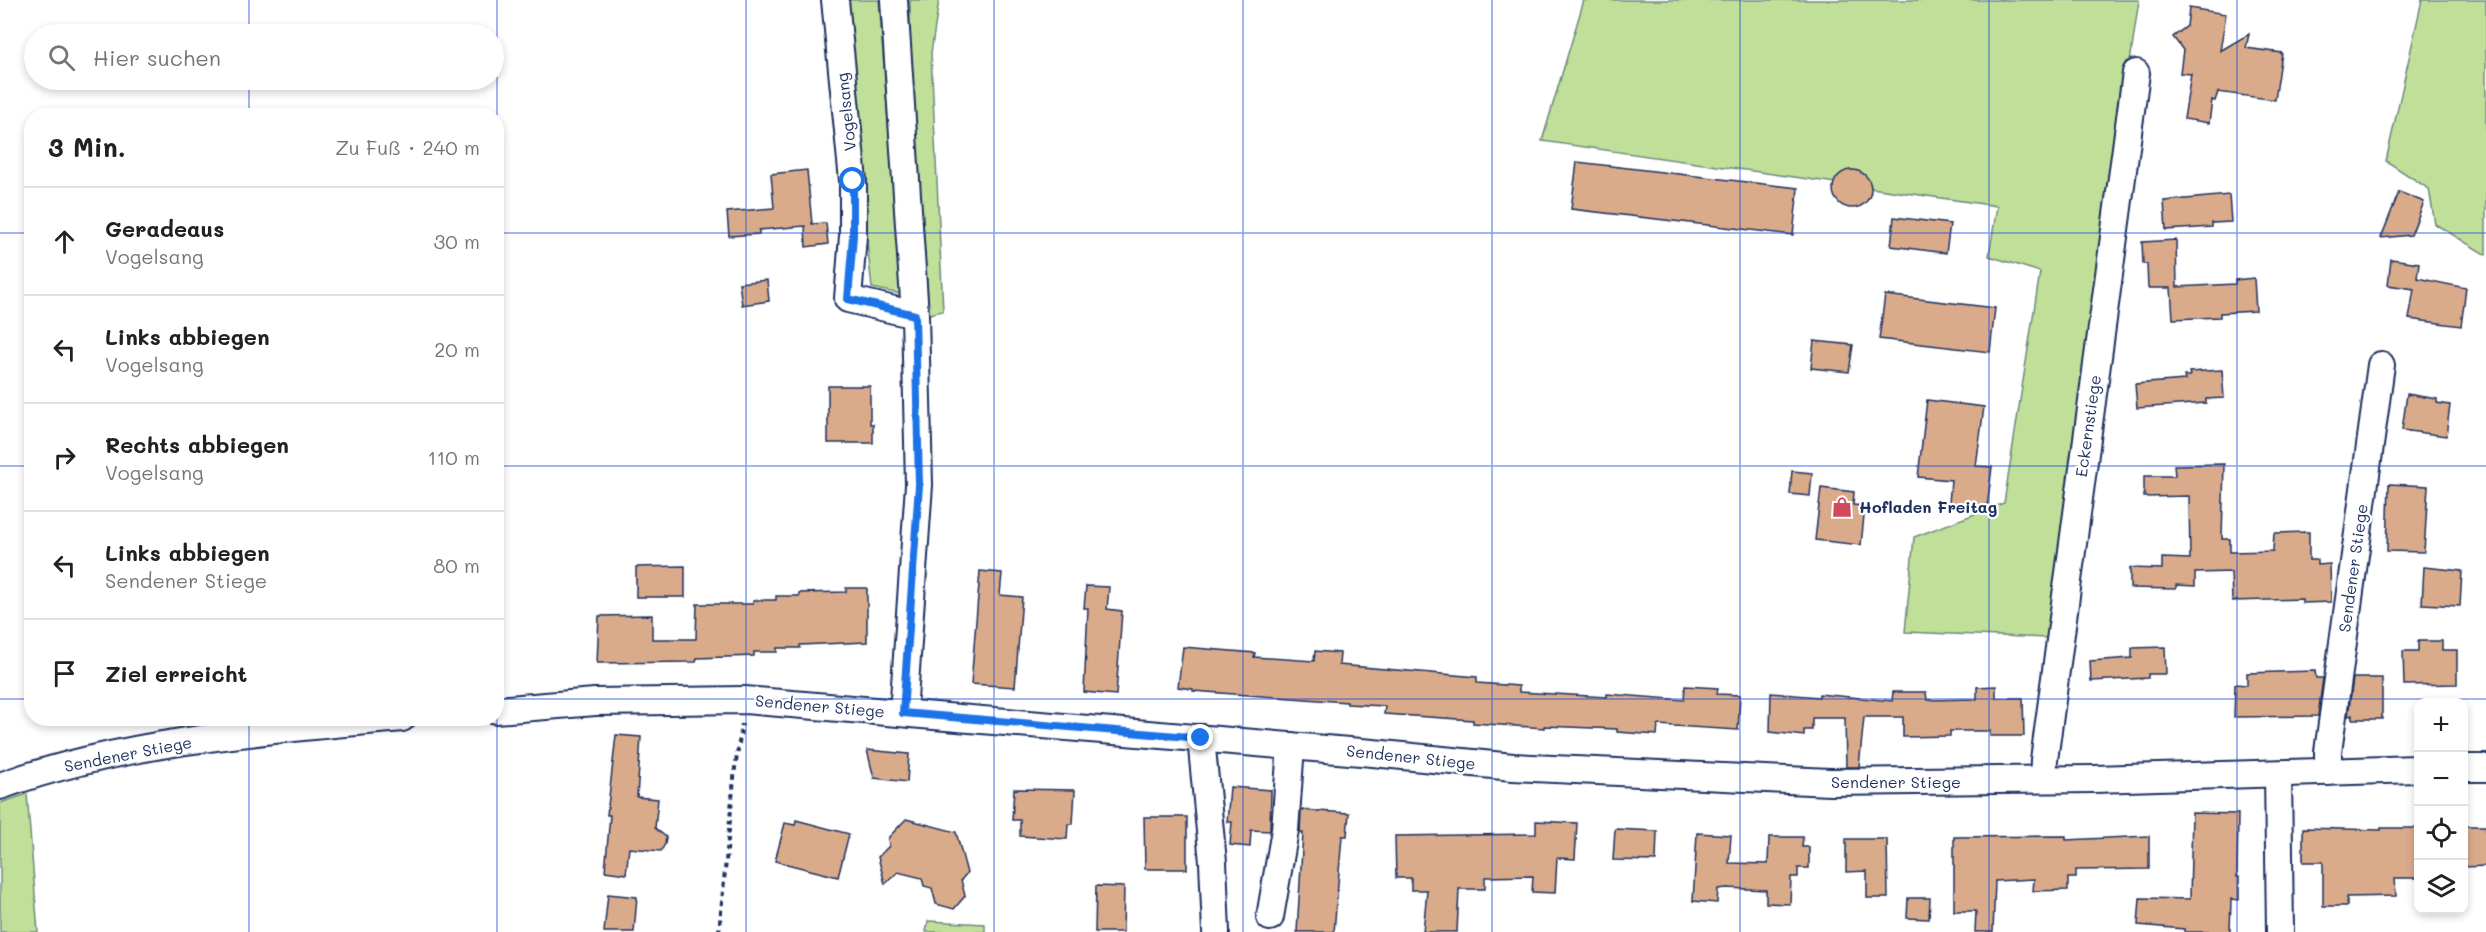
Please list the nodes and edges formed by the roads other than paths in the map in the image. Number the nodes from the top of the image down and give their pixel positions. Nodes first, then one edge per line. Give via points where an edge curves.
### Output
1 (835, 0) edge
2 (894, 0) edge
3 (2136, 73) dead end
4 (915, 315) junction
5 (2381, 365) dead end
6 (504, 709) edge
7 (903, 713) junction
8 (324, 726) edge
9 (1201, 738) junction
10 (1291, 746) junction
11 (2468, 768) edge
12 (2486, 768) edge
13 (2414, 769) edge
14 (2328, 772) junction
15 (2278, 774) junction
16 (2043, 779) junction
17 (0, 786) edge
18 (1270, 917) dead end
19 (1216, 932) edge
20 (2280, 932) edge

1 - 4 street, Vogelsang via 853,181 848,299
2 - 4 street
3 - 16 street, Eckernstiege
4 - 7 street via 919,485
5 - 14 street, Sendener Stiege
6 - 7 street, Sendener Stiege via 595,702 745,700
7 - 9 street, Sendener Stiege
8 - 17 street, Sendener Stiege via 162,746 93,759
9 - 10 street, Sendener Stiege
9 - 19 street
10 - 16 street, Sendener Stiege via 1513,767 1830,782
10 - 18 street via 1285,830
11 - 12 street
13 - 14 street, Sendener Stiege
14 - 15 street, Sendener Stiege
15 - 16 street, Sendener Stiege
15 - 20 street

